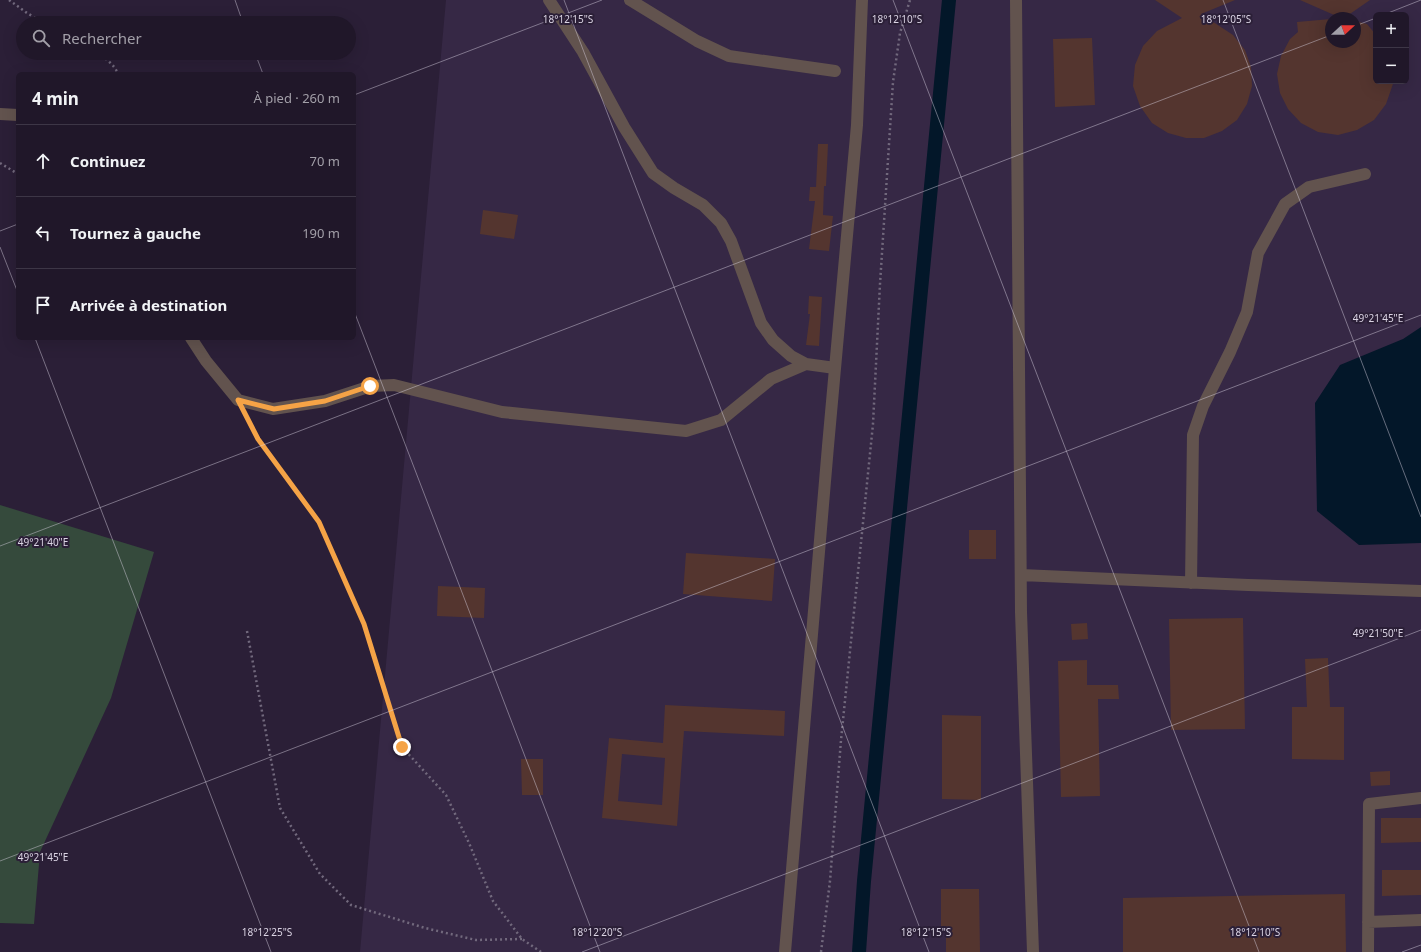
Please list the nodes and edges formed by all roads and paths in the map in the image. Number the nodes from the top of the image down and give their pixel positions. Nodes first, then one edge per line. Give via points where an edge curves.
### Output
1 (8, 0) edge
2 (549, 0) edge
3 (630, 0) edge
4 (862, 0) edge
5 (910, 0) edge
6 (1016, 0) edge
7 (32, 16) edge
8 (107, 60) edge
9 (835, 71) dead end
10 (117, 72) edge
11 (0, 114) edge
12 (16, 115) edge
13 (0, 163) edge
14 (16, 173) edge
15 (1365, 174) dead end
16 (192, 340) edge
17 (806, 364) junction
18 (835, 368) junction
19 (238, 400) junction
20 (1021, 575) junction
21 (1191, 583) junction
22 (1421, 591) edge
23 (247, 631) dead end
24 (1421, 798) edge
25 (1421, 920) edge
26 (1368, 922) junction
27 (522, 938) junction
28 (541, 952) edge
29 (785, 952) edge
30 (821, 952) edge
31 (1033, 952) edge
32 (1368, 952) edge

1 - 7 path
2 - 17 street via 583,52 624,128 653,173 703,206 721,223 731,241 761,323 773,340 791,356
3 - 9 street via 697,41 729,56
4 - 18 street via 857,125
5 - 30 path via 900,33 893,82 873,424
6 - 20 street
8 - 10 path
11 - 12 street
13 - 14 path
15 - 21 street via 1309,187 1285,204 1258,253 1248,312 1203,406 1193,435
16 - 19 street
17 - 18 street
17 - 19 street via 771,379 721,420 686,431 502,412 394,385 370,386 325,401 274,409
18 - 29 street
19 - 27 path via 258,439 319,522 364,624 402,747 446,795 493,901
20 - 21 street
20 - 31 street
21 - 22 street
23 - 27 path via 280,808 320,874 351,905 425,928 476,940
24 - 26 street via 1369,804
25 - 26 street
26 - 32 street
27 - 28 path

